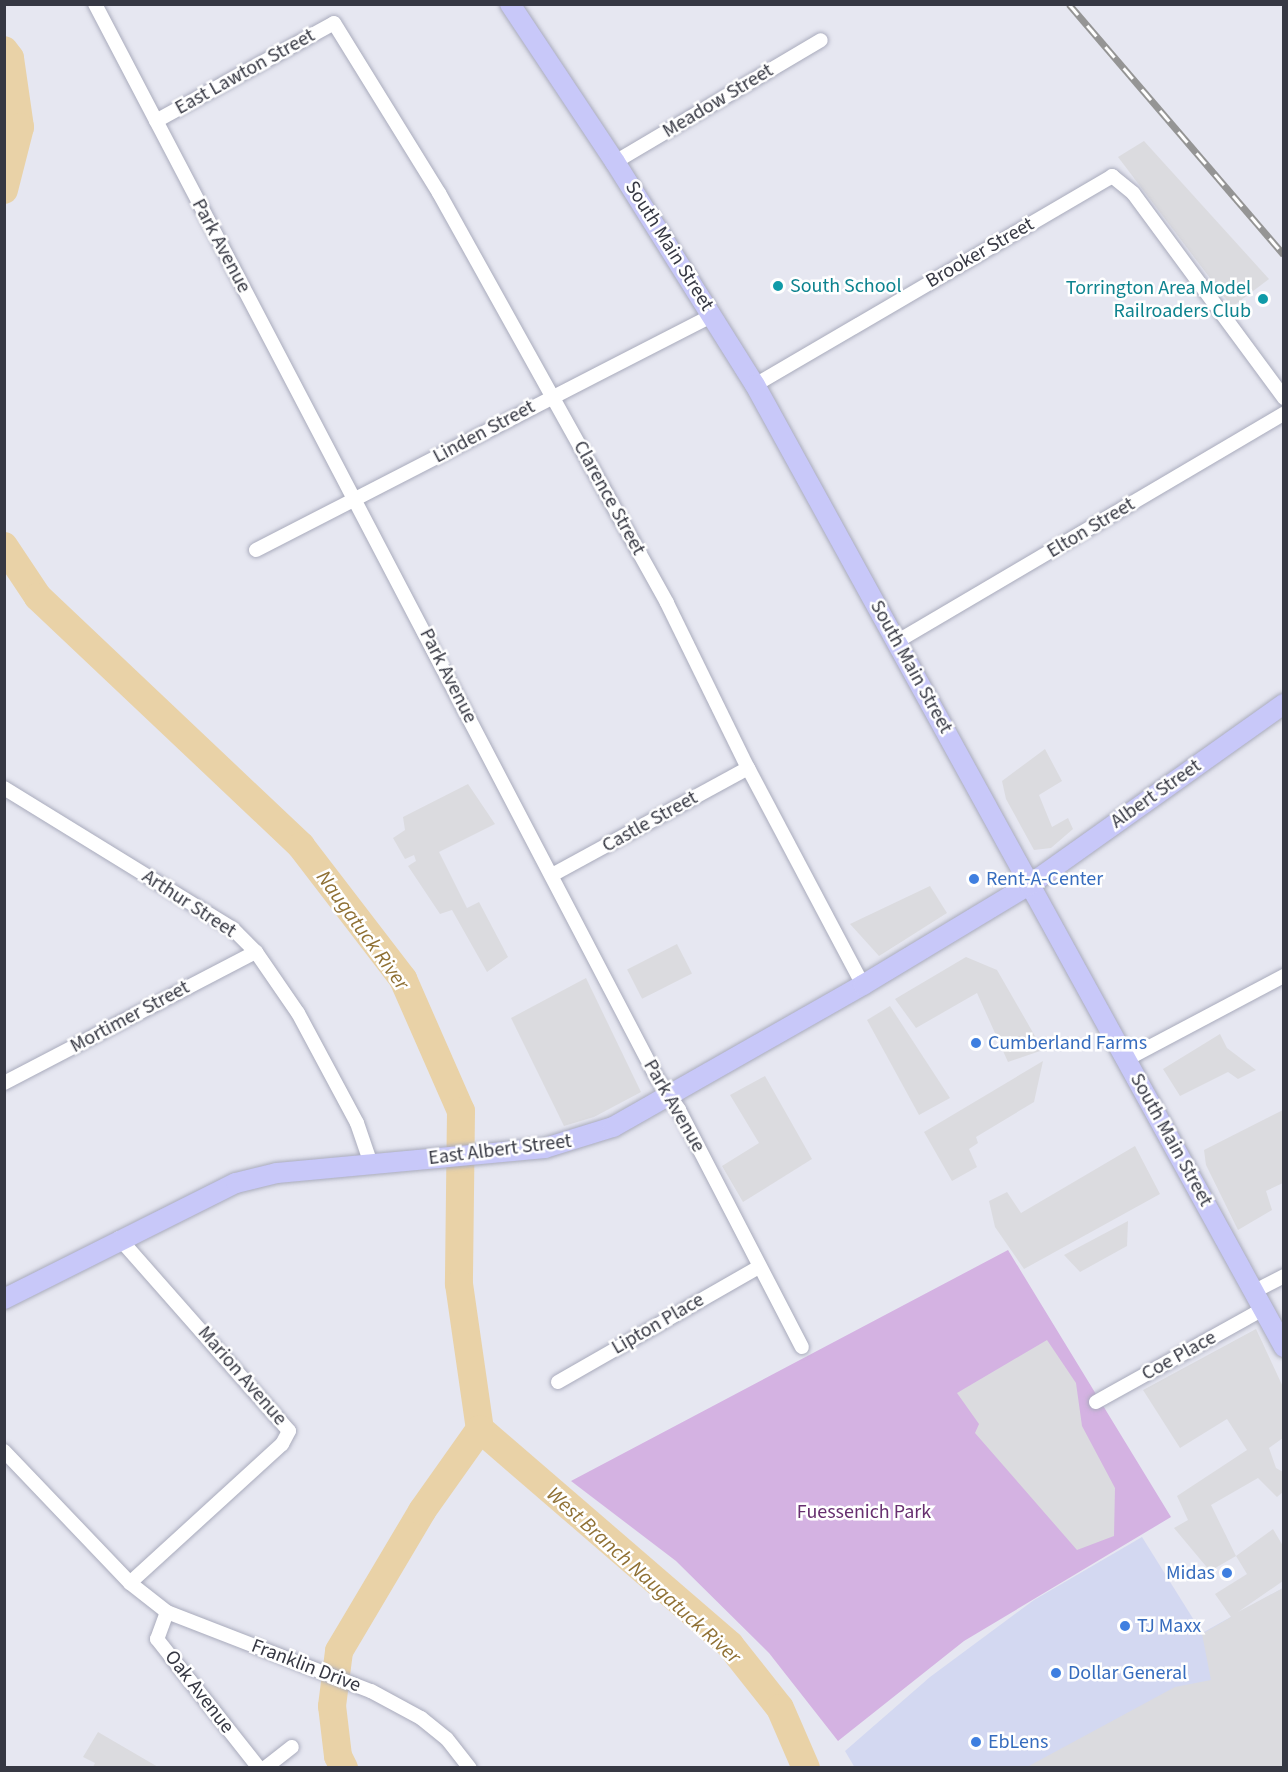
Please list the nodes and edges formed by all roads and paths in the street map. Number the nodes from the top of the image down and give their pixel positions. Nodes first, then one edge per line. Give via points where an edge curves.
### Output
1 (95, 4) edge
2 (510, 4) edge
3 (334, 22) joint
4 (821, 40) dead end
5 (156, 121) junction
6 (615, 162) junction
7 (713, 315) junction
8 (755, 385) junction
9 (552, 396) junction
10 (1284, 398) edge
11 (1284, 414) edge
12 (356, 499) junction
13 (256, 550) dead end
14 (898, 642) junction
15 (1284, 704) edge
16 (748, 768) junction
17 (4, 788) edge
18 (552, 876) junction
19 (1029, 885) junction
20 (256, 952) junction
21 (1284, 976) edge
22 (863, 985) junction
23 (1126, 1059) junction
24 (4, 1083) edge
25 (669, 1096) junction
26 (371, 1164) junction
27 (118, 1238) junction
28 (759, 1267) junction
29 (1284, 1276) edge
30 (4, 1299) edge
31 (1258, 1301) junction
32 (802, 1347) dead end
33 (1284, 1347) edge
34 (558, 1382) dead end
35 (1096, 1402) dead end
36 (4, 1451) edge
37 (129, 1582) junction
38 (167, 1612) junction
39 (292, 1747) dead end
40 (259, 1767) edge
41 (265, 1767) edge
42 (470, 1767) edge

1 - 5 street, Park Avenue
2 - 6 main road, South Main Street
3 - 5 street, East Lawton Street
3 - 9 street, Clarence Street via 439,193
4 - 6 street, Meadow Street
5 - 12 street, Park Avenue
6 - 7 main road, South Main Street
7 - 8 main road, South Main Street
7 - 9 street, Linden Street
8 - 10 street, Brooker Street via 1112,176 1132,193
8 - 14 main road, South Main Street
9 - 12 street, Linden Street
9 - 16 street, Clarence Street via 667,603
11 - 14 street, Elton Street
12 - 13 street, Linden Street
12 - 18 street, Park Avenue
14 - 19 main road, South Main Street
15 - 19 main road, Albert Street
16 - 18 street, Castle Street
16 - 22 street, Clarence Street
17 - 20 street, Arthur Street via 233,929
18 - 25 street, Park Avenue
19 - 22 main road, East Albert Street
19 - 23 main road, South Main Street
20 - 24 street, Mortimer Street
20 - 26 street, Arthur Street via 298,1013 357,1123
21 - 23 street
22 - 25 main road, East Albert Street
23 - 31 main road, South Main Street
25 - 26 main road, East Albert Street via 590,1137 545,1148
25 - 28 street, Park Avenue
26 - 27 main road, East Albert Street via 277,1173 236,1183
27 - 30 main road, East Albert Street
27 - 37 street, Marion Avenue via 289,1431 282,1444
28 - 32 street, Park Avenue
28 - 34 street, Lipton Place
29 - 31 street, Coe Place
31 - 33 main road, South Main Street
31 - 35 street, Coe Place
36 - 37 street
37 - 38 street, Franklin Drive
38 - 40 street, Oak Avenue via 157,1639
38 - 42 street, Franklin Drive via 371,1692 421,1718 447,1739
39 - 41 street

